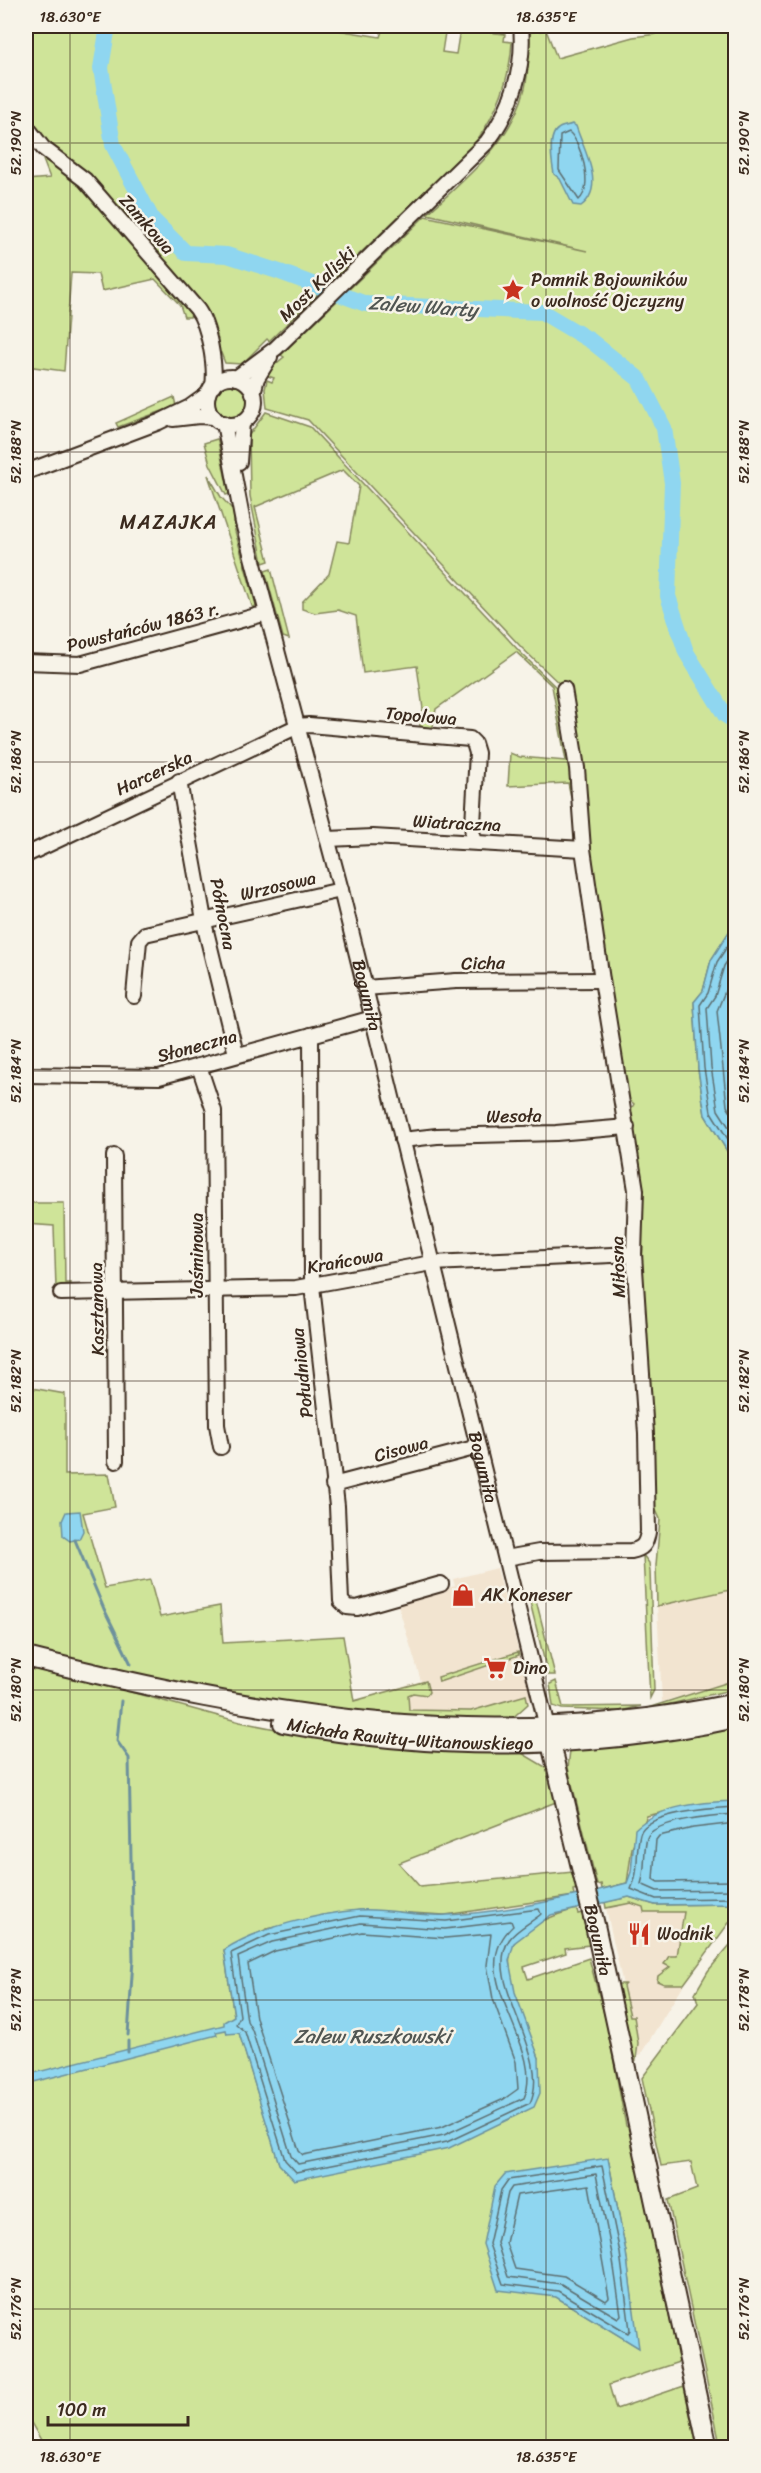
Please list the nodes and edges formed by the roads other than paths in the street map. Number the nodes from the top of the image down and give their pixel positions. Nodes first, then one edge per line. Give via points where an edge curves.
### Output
1 (521, 26) edge
2 (26, 126) edge
3 (276, 348) junction
4 (214, 363) junction
5 (233, 377) junction
6 (210, 390) junction
7 (253, 393) junction
8 (219, 420) junction
9 (159, 422) junction
10 (242, 422) junction
11 (26, 472) edge
12 (238, 491) junction
13 (267, 613) junction
14 (26, 662) edge
15 (564, 689) dead end
16 (298, 726) junction
17 (179, 781) junction
18 (328, 839) junction
19 (472, 842) junction
20 (583, 849) junction
21 (26, 855) edge
22 (341, 890) junction
23 (205, 921) junction
24 (602, 980) junction
25 (366, 988) junction
26 (134, 996) dead end
27 (373, 1018) junction
28 (311, 1035) junction
29 (236, 1054) junction
30 (199, 1066) junction
31 (26, 1075) edge
32 (627, 1127) junction
33 (402, 1140) junction
34 (114, 1156) dead end
35 (634, 1254) junction
36 (432, 1263) junction
37 (312, 1286) junction
38 (214, 1290) junction
39 (115, 1292) junction
40 (61, 1293) dead end
41 (221, 1447) dead end
42 (478, 1447) junction
43 (116, 1461) dead end
44 (333, 1485) junction
45 (506, 1558) junction
46 (441, 1584) dead end
47 (26, 1657) edge
48 (735, 1703) edge
49 (735, 1718) edge
50 (549, 1735) junction
51 (708, 2448) edge

1 - 3 street, Most Kaliski via 518,77 498,128 476,156
2 - 4 street, Zamkowa via 43,148 85,180 197,309 206,324
3 - 5 street
3 - 7 street via 257,378
4 - 5 street
4 - 6 street, Zamkowa
5 - 6 street via 220,380
5 - 7 street via 248,385
6 - 8 street via 208,406
6 - 9 street via 190,407
7 - 10 street via 252,411
8 - 9 street via 199,416
8 - 10 street
8 - 12 street, Bogumiła
9 - 11 street
10 - 12 street, Bogumiła
12 - 13 street, Bogumiła
13 - 14 street, Powstańców 1863 r. via 80,664
13 - 16 street, Bogumiła
15 - 20 street, Miłosna via 577,768
16 - 17 street, Harcerska
16 - 18 street, Bogumiła
16 - 19 street, Topolowa via 470,739 477,753
17 - 21 street, Harcerska
17 - 23 street, Północna
18 - 19 street, Wiatraczna
18 - 22 street, Bogumiła
19 - 20 street, Wiatraczna
20 - 24 street, Miłosna
22 - 23 street, Wrzosowa
22 - 25 street, Bogumiła
23 - 26 street, Wrzosowa via 141,937
23 - 29 street, Północna
24 - 25 street, Cicha via 446,981
24 - 32 street, Miłosna
25 - 27 street, Bogumiła
27 - 28 street, Słoneczna
27 - 33 street, Bogumiła
28 - 29 street, Słoneczna
28 - 37 street, Południowa
29 - 30 street, Słoneczna
30 - 31 street, Słoneczna via 159,1077
30 - 38 street, Jaśminowa via 214,1111
32 - 33 street, Wesoła
32 - 35 street, Miłosna via 636,1190
33 - 36 street, Bogumiła
34 - 39 street, Kasztanowa
35 - 36 street, Krańcowa
35 - 45 street, Miłosna via 646,1434 646,1543 631,1551 539,1552
36 - 37 street, Krańcowa
36 - 42 street, Bogumiła
37 - 38 street, Krańcowa
37 - 44 street, Południowa
38 - 39 street, Krańcowa
38 - 41 street, Jaśminowa
39 - 40 street, Krańcowa
39 - 43 street, Kasztanowa
42 - 44 street, Cisowa
42 - 45 street, Bogumiła
44 - 46 street, Południowa via 343,1604 357,1608
45 - 50 street, Bogumiła
47 - 50 main road, Michała Rawity-Witanowskiego via 220,1710 348,1734 454,1744
48 - 50 main road, Michała Rawity-Witanowskiego
49 - 50 main road, Michała Rawity-Witanowskiego via 677,1730
50 - 51 main road, Bogumiła via 586,1887

